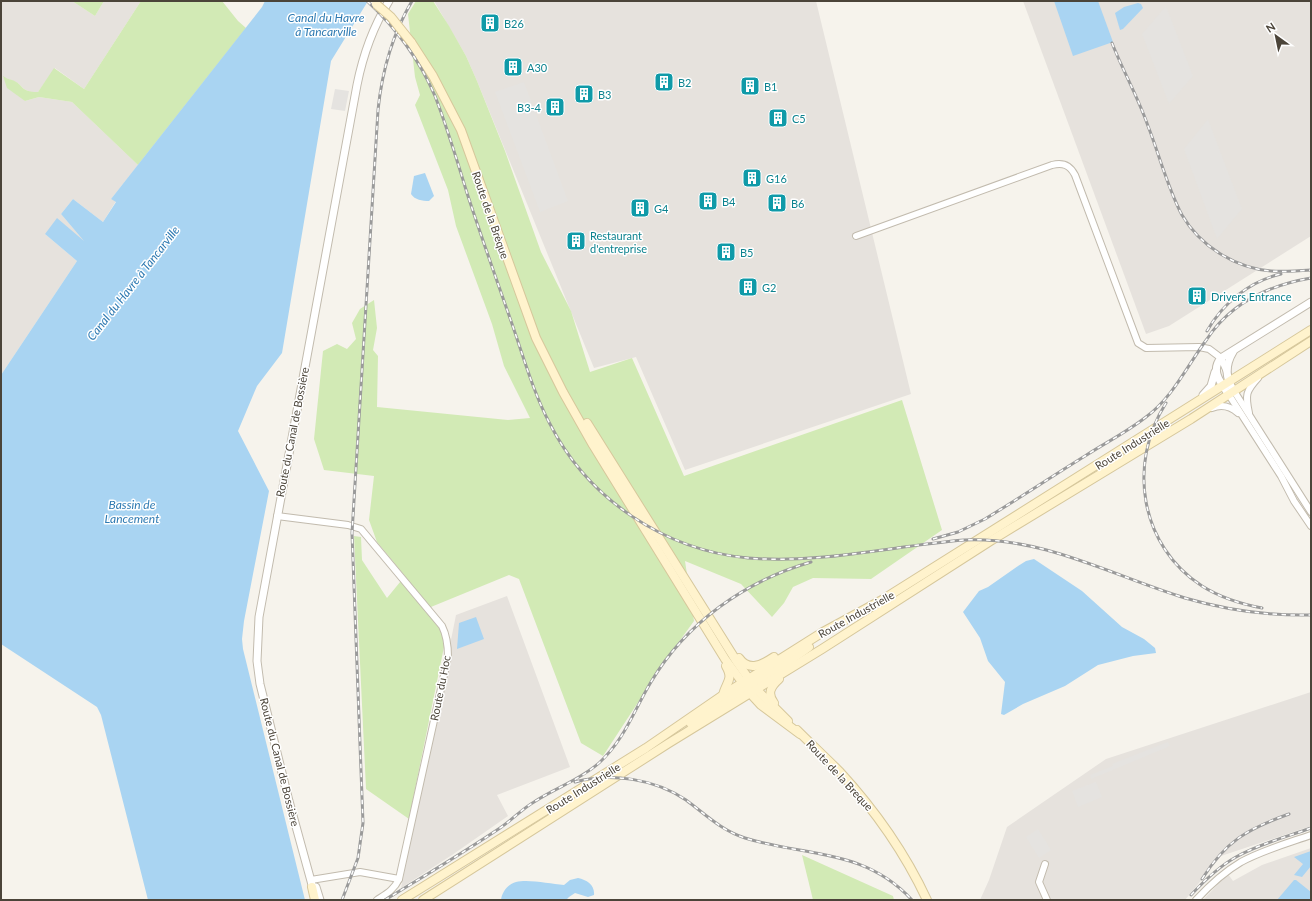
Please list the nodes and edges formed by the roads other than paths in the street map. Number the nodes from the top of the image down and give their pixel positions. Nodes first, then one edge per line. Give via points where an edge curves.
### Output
1 (373, 1) edge
2 (389, 1) edge
3 (856, 236) dead end
4 (1311, 302) edge
5 (1311, 330) edge
6 (1311, 341) edge
7 (1236, 349) junction
8 (542, 353) junction
9 (1221, 358) junction
10 (1216, 371) junction
11 (1263, 372) junction
12 (1228, 374) junction
13 (1226, 385) junction
14 (1231, 393) junction
15 (1191, 407) junction
16 (1242, 415) junction
17 (1249, 416) junction
18 (1191, 419) junction
19 (1311, 512) edge
20 (277, 516) junction
21 (1311, 526) edge
22 (839, 623) junction
23 (718, 630) junction
24 (822, 648) junction
25 (725, 660) junction
26 (749, 686) junction
27 (724, 695) junction
28 (761, 705) junction
29 (780, 712) junction
30 (692, 729) junction
31 (800, 734) junction
32 (669, 743) junction
33 (525, 824) junction
34 (1311, 835) edge
35 (1045, 864) dead end
36 (442, 875) junction
37 (399, 879) junction
38 (312, 883) junction
39 (316, 900) edge
40 (320, 900) edge
41 (376, 900) edge
42 (394, 900) edge
43 (402, 900) edge
44 (407, 900) edge
45 (423, 900) edge
46 (927, 900) edge
47 (1046, 900) edge
48 (1196, 900) edge

1 - 8 main road, Route de la Brèque, bridge via 411,42 462,130
2 - 20 street, Route du Canal de Bossière via 372,33 362,62
3 - 9 street via 1052,164 1063,163 1075,174 1138,343 1146,348 1199,347 1208,349
4 - 7 street
5 - 13 main road, Route Industrielle
6 - 11 main road, Route Industrielle
7 - 9 street
7 - 12 street via 1228,362
8 - 23 main road
8 - 25 main road, Route de la Brèque via 613,477
9 - 10 street
9 - 12 street
10 - 13 street via 1216,376
10 - 15 street via 1211,386
11 - 14 main road, Route Industrielle
11 - 17 street via 1246,394
12 - 13 street
13 - 14 street
13 - 15 main road, Route Industrielle
14 - 16 street
14 - 17 street
14 - 18 main road, Route Industrielle
15 - 22 main road, Route Industrielle via 882,600
16 - 18 street via 1234,409 1216,406
16 - 21 street
17 - 19 street
18 - 24 main road, Route Industrielle via 992,540
20 - 37 street, Route du Hoc via 361,529 446,633 448,657
20 - 38 street, Route du Canal de Bossière via 258,617 257,661 260,684 292,815
22 - 23 main road via 808,636 759,666 753,667 741,662
22 - 26 main road via 788,662
23 - 26 main road
24 - 26 main road, Route Industrielle
24 - 29 main road via 816,656 773,684 770,690 771,699
25 - 26 main road
25 - 27 main road via 730,680
26 - 27 main road, Route Industrielle
26 - 28 main road
26 - 29 main road
26 - 30 main road, Route Industrielle
26 - 32 main road via 716,706 670,739
27 - 33 main road, Route Industrielle via 646,748
28 - 30 main road via 748,700 714,720
28 - 31 main road
29 - 31 main road
30 - 32 main road, Route Industrielle
31 - 46 main road, Route de la Breque via 839,771 872,810 894,840
32 - 45 main road, Route Industrielle
33 - 36 main road, Route Industrielle
33 - 42 main road via 480,846
34 - 48 street via 1241,862 1214,882
35 - 47 street via 1039,882
36 - 43 main road, Route Industrielle
36 - 44 main road
37 - 38 street via 360,872
37 - 41 street, Route du Hoc via 391,891
38 - 39 main road
38 - 40 street, Route du Canal de Bossière

